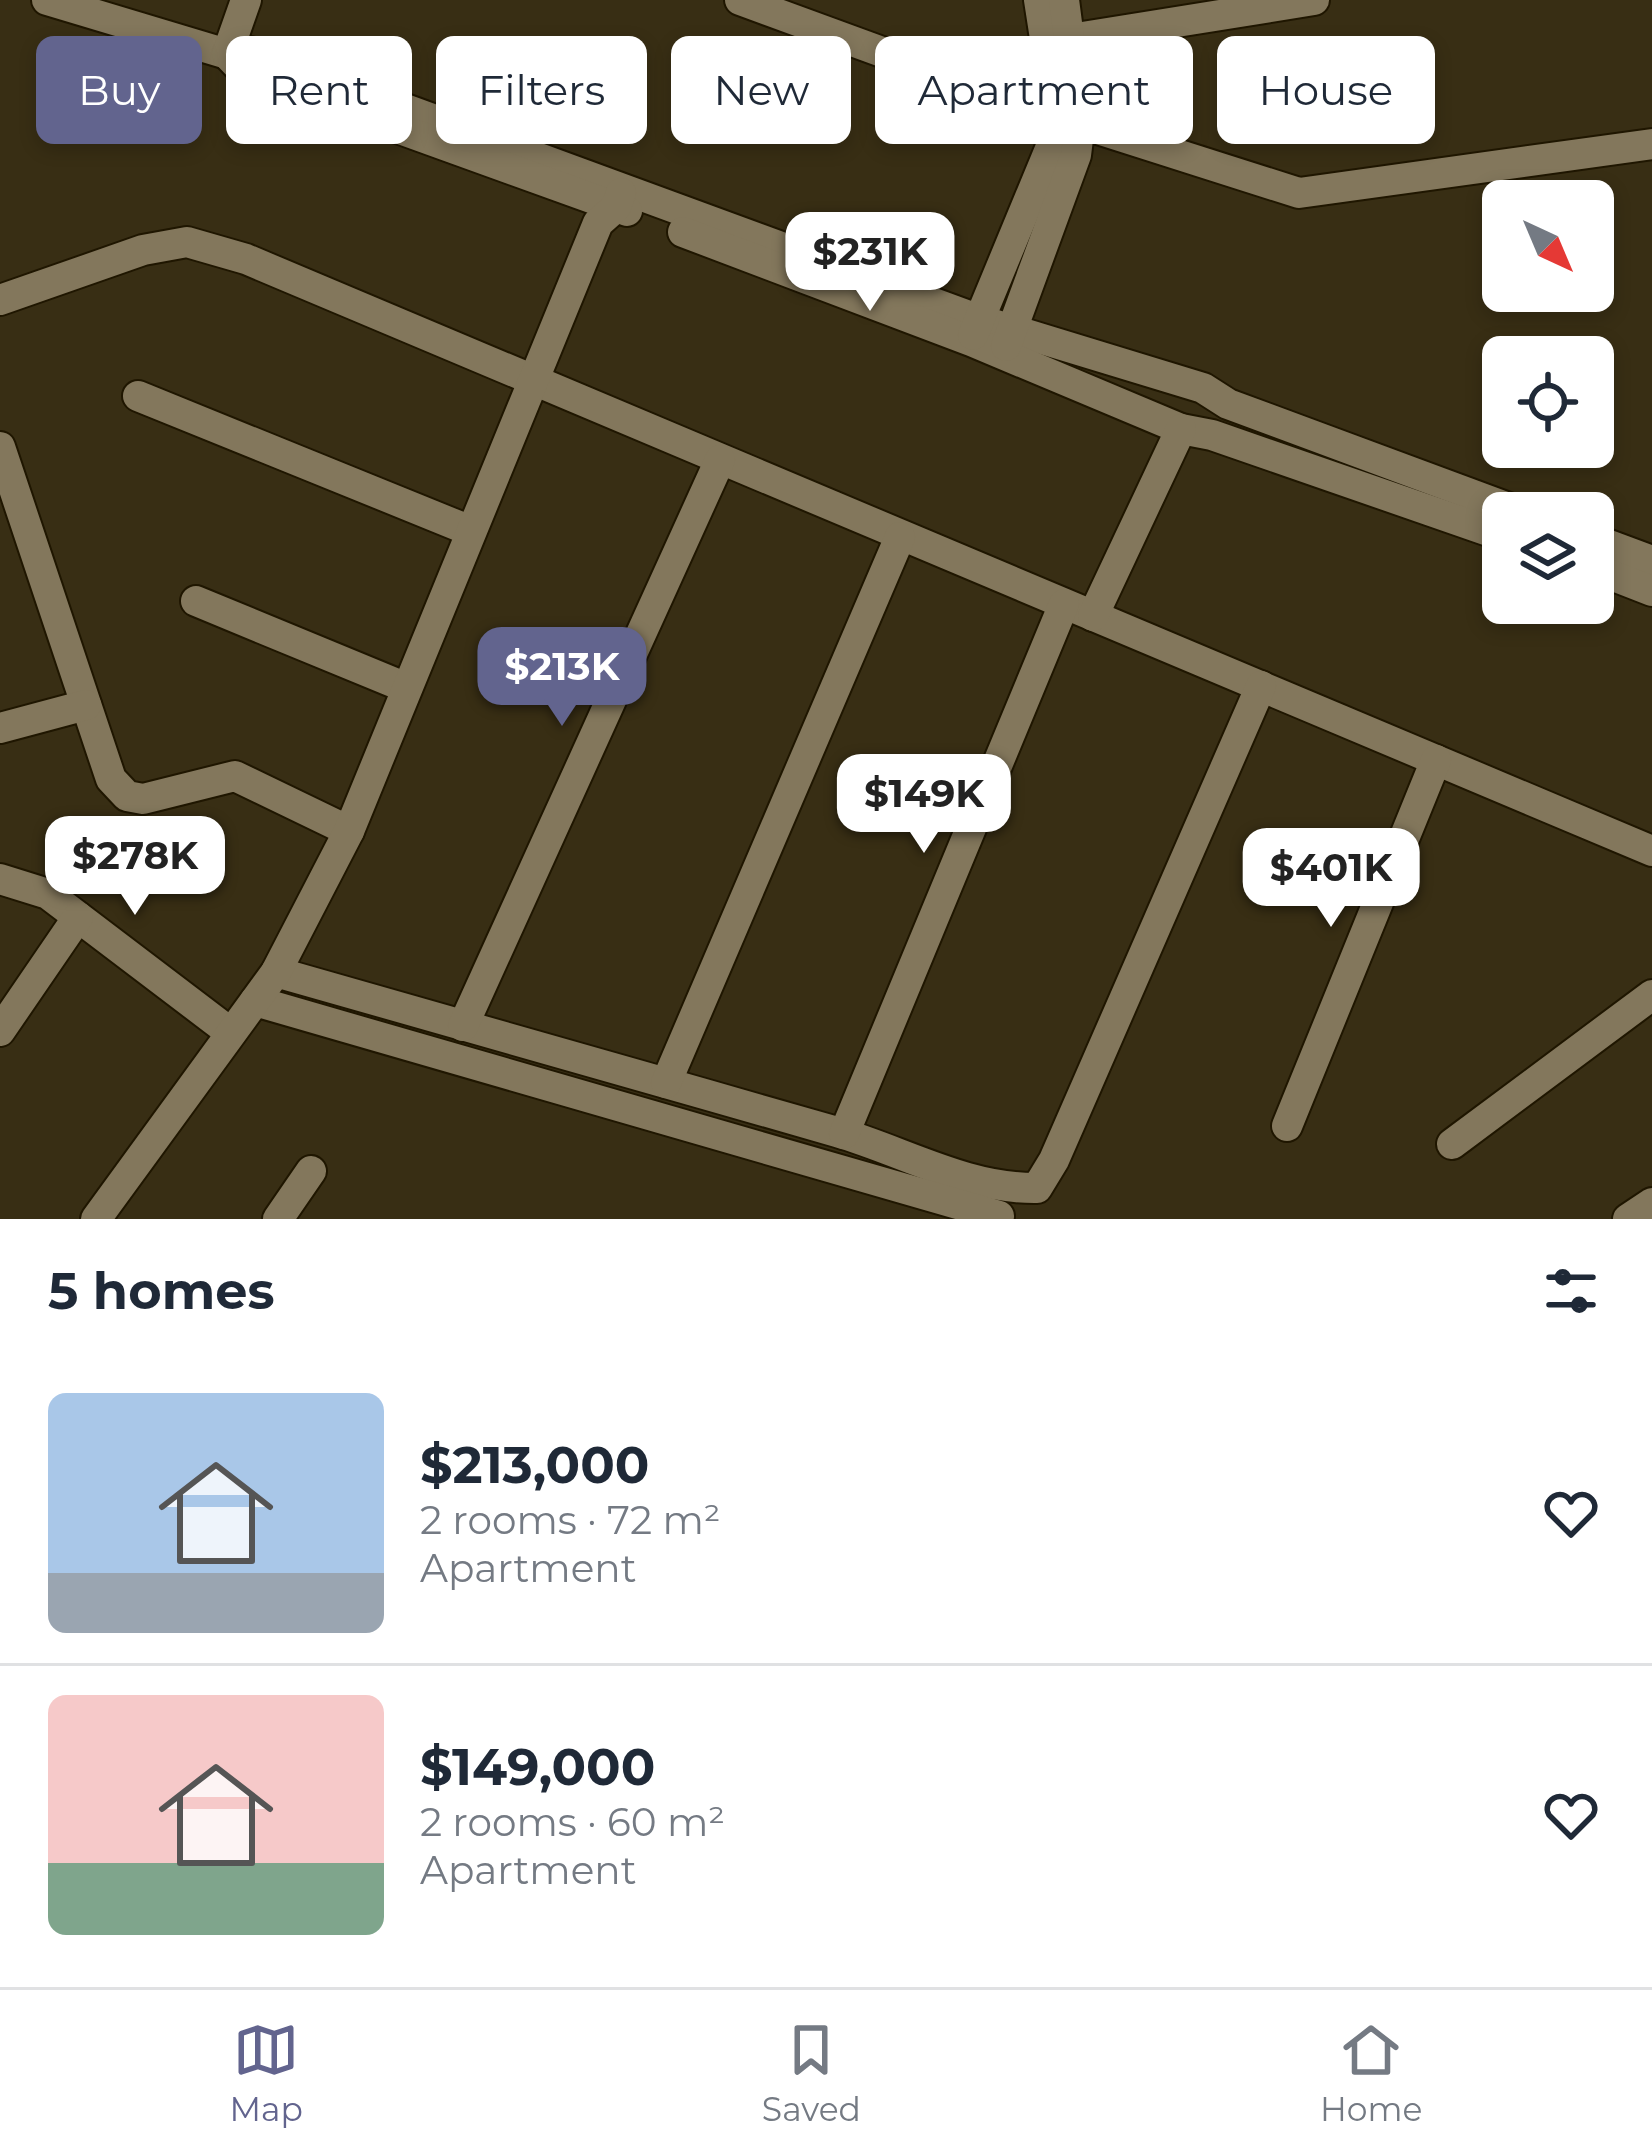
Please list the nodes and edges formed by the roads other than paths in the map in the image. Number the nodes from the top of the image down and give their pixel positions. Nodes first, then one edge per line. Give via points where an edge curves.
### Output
1 (47, 0) edge
2 (246, 0) edge
3 (740, 0) edge
4 (1039, 0) edge
5 (1064, 0) edge
6 (1314, 0) edge
7 (233, 36) edge
8 (1055, 36) edge
9 (1060, 36) edge
10 (1110, 36) edge
11 (875, 49) edge
12 (226, 54) edge
13 (412, 116) edge
14 (1054, 144) edge
15 (1073, 144) edge
16 (1144, 144) edge
17 (1652, 144) edge
18 (619, 197) junction
19 (0, 300) edge
20 (976, 330) junction
21 (1007, 342) junction
22 (1164, 377) junction
23 (532, 380) junction
24 (137, 395) dead end
25 (1228, 404) junction
26 (1147, 413) junction
27 (1181, 429) junction
28 (1212, 435) junction
29 (0, 446) edge
30 (720, 460) junction
31 (1482, 498) edge
32 (1482, 529) edge
33 (471, 531) junction
34 (900, 537) junction
35 (1614, 552) edge
36 (1614, 570) edge
37 (1647, 573) edge
38 (196, 601) dead end
39 (1064, 604) junction
40 (1093, 616) junction
41 (1261, 686) junction
42 (407, 688) junction
43 (86, 705) junction
44 (0, 728) edge
45 (1436, 760) junction
46 (349, 831) junction
47 (1652, 851) edge
48 (0, 879) edge
49 (78, 917) junction
50 (275, 972) junction
51 (1652, 995) edge
52 (255, 1000) junction
53 (464, 1026) junction
54 (0, 1031) edge
55 (231, 1033) junction
56 (666, 1083) junction
57 (1287, 1126) dead end
58 (844, 1134) junction
59 (1452, 1144) dead end
60 (311, 1171) dead end
61 (1652, 1203) edge
62 (999, 1216) dead end
63 (96, 1219) edge
64 (278, 1219) edge
65 (1628, 1219) edge

1 - 12 street
2 - 7 street
3 - 11 street
4 - 8 street
5 - 9 street
6 - 10 street
13 - 18 street
14 - 20 street
15 - 21 street
16 - 17 street via 1299,193
18 - 20 street
18 - 23 street via 598,224
19 - 23 street via 187,242
20 - 21 street
21 - 22 street
21 - 26 street
22 - 25 street
22 - 26 street
23 - 30 street
23 - 33 street
24 - 33 street
25 - 28 street
25 - 31 street
26 - 27 street
27 - 28 street
27 - 40 street
28 - 32 street
29 - 43 street
30 - 34 street
30 - 53 street
33 - 42 street
34 - 39 street
34 - 56 street
35 - 37 street
36 - 37 street
38 - 42 street
39 - 40 street
39 - 58 street
40 - 41 street
41 - 45 street
41 - 58 street via 1037,1187 972,1180
42 - 46 street
43 - 44 street
43 - 46 street via 111,779 127,796 235,776
45 - 47 street
45 - 57 street
46 - 50 street
48 - 49 street via 48,894
49 - 54 street
49 - 55 street
50 - 52 street
50 - 53 street
51 - 59 street
52 - 55 street
52 - 62 street
53 - 56 street
55 - 63 street
56 - 58 street
60 - 64 street
61 - 65 street

